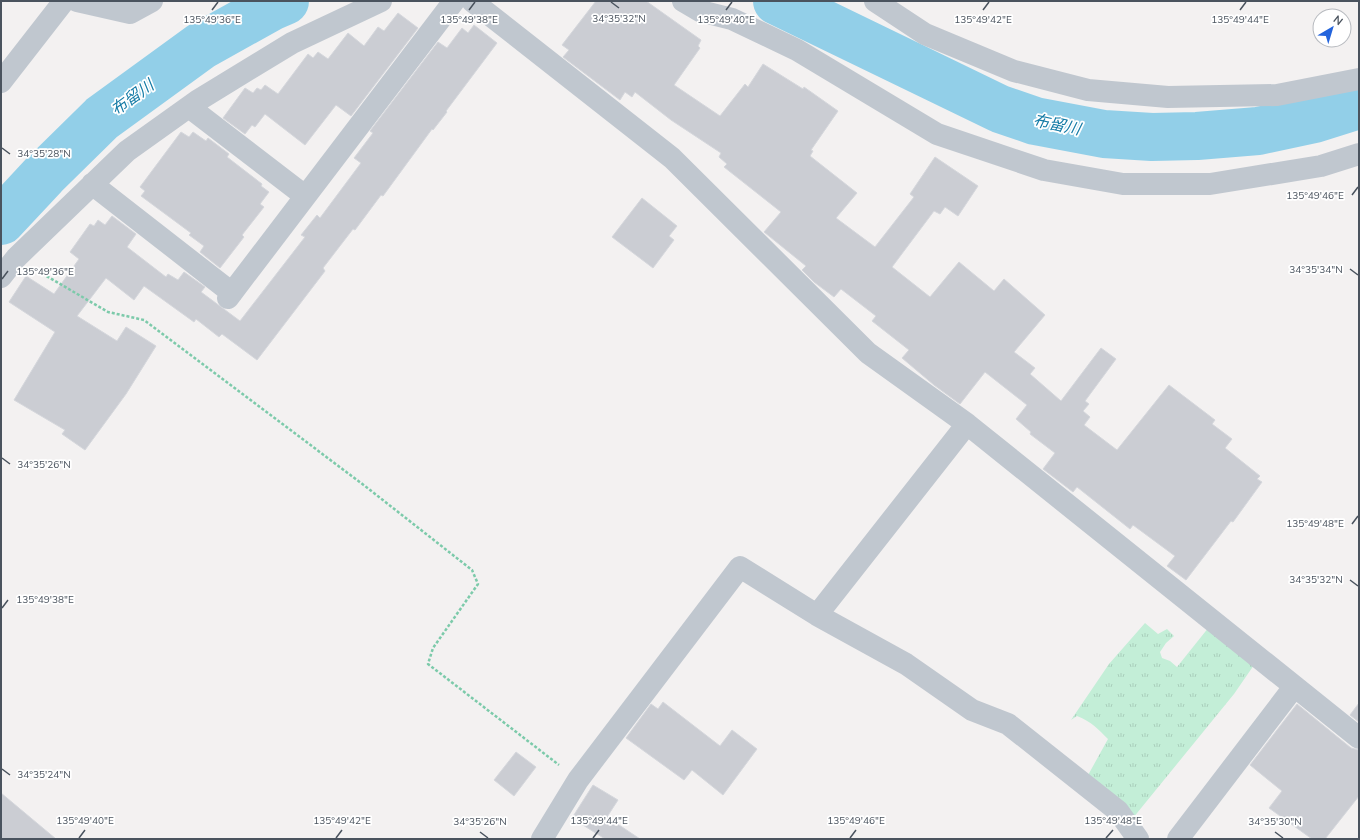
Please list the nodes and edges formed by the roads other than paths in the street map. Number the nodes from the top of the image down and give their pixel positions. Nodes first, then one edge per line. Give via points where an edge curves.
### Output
1 (64, 1) edge
2 (77, 1) edge
3 (152, 1) edge
4 (381, 1) edge
5 (454, 1) edge
6 (472, 1) edge
7 (683, 1) edge
8 (875, 1) edge
9 (1359, 79) edge
10 (1, 82) edge
11 (189, 108) junction
12 (1359, 154) edge
13 (92, 184) junction
14 (305, 196) junction
15 (1, 277) edge
16 (967, 424) junction
17 (817, 615) junction
18 (1294, 687) junction
19 (1359, 738) edge
20 (542, 839) edge
21 (1138, 839) edge
22 (1178, 839) edge

1 - 10 street
2 - 3 street via 130,13
4 - 11 street via 292,43
5 - 14 street
6 - 16 street via 672,158 868,353
7 - 12 street via 700,11 732,20 797,50 937,134 1044,170 1123,184 1210,184 1321,166
8 - 9 street via 925,34 1014,71 1088,90 1168,97 1277,94
11 - 13 street via 127,151
11 - 14 street
13 - 14 street via 230,296
13 - 15 street via 16,258
16 - 17 street
16 - 18 street
17 - 20 street via 740,567 578,780
17 - 21 street via 906,664 972,710 1008,724 1118,811
18 - 19 street
18 - 22 street

